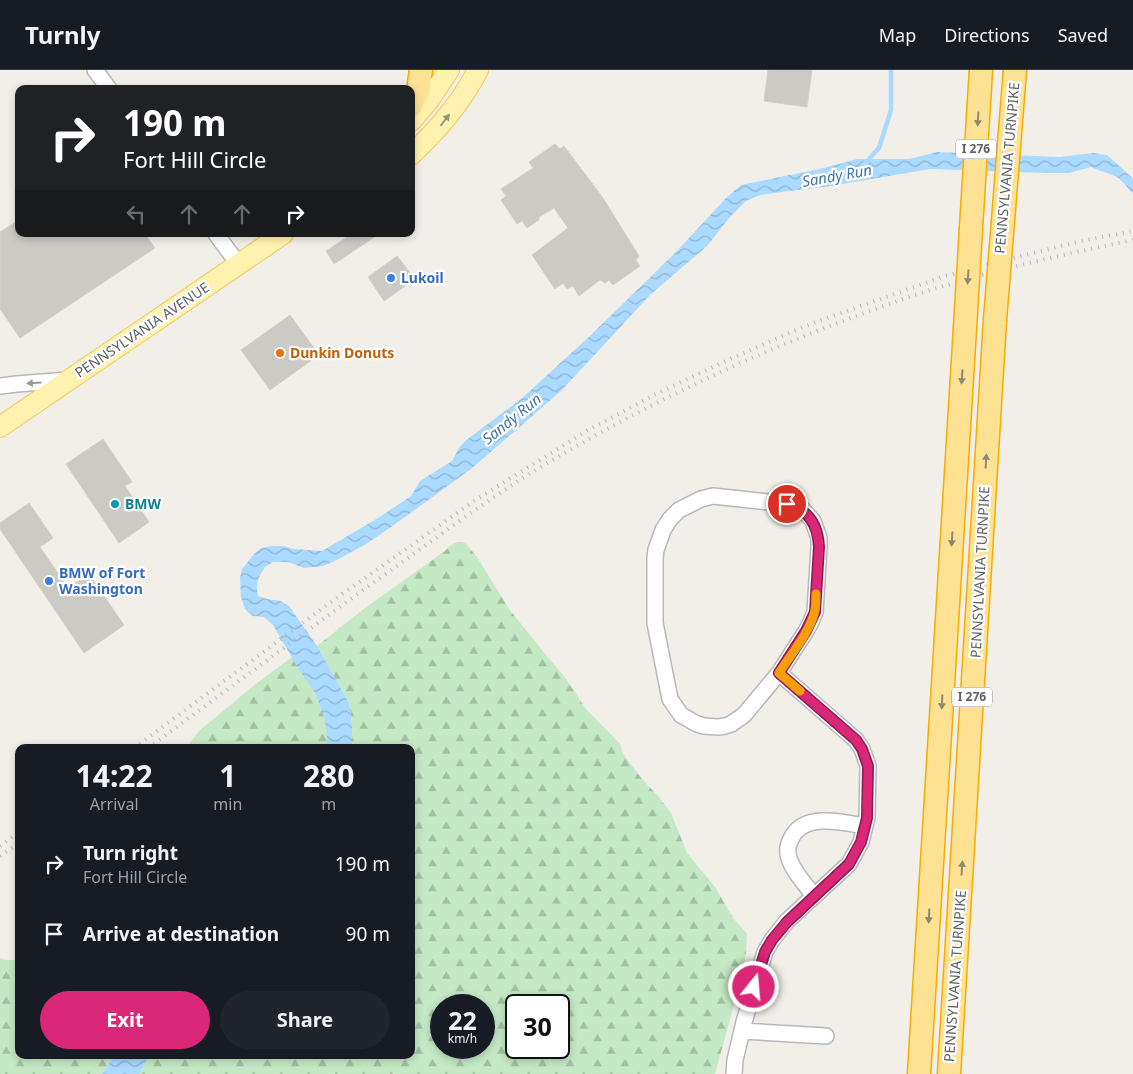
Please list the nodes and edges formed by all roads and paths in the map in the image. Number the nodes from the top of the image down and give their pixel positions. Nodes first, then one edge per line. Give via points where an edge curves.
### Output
1 (95, 70) edge
2 (421, 70) edge
3 (448, 70) edge
4 (478, 70) edge
5 (981, 70) edge
6 (1016, 70) edge
7 (107, 85) edge
8 (415, 97) edge
9 (415, 116) edge
10 (415, 151) edge
11 (218, 237) edge
12 (279, 237) edge
13 (238, 265) junction
14 (68, 380) junction
15 (0, 386) edge
16 (0, 426) edge
17 (779, 673) junction
18 (865, 826) junction
19 (814, 896) junction
20 (742, 1031) junction
21 (826, 1036) dead end
22 (734, 1074) edge
23 (920, 1074) edge
24 (949, 1074) edge

1 - 7 street
2 - 8 highway
3 - 9 main road
10 -> 4 main road via 442,124
5 -> 23 highway, PENNSYLVANIA TURNPIKE / I 276, bridge
24 -> 6 highway, PENNSYLVANIA TURNPIKE / I 276, bridge via 995,320
11 - 13 street
12 - 13 main road, PENNSYLVANIA AVENUE
13 - 14 main road, PENNSYLVANIA AVENUE
14 -> 15 street
14 - 16 main road, PENNSYLVANIA AVENUE
17 - 17 street via 815,612 819,538 813,521 802,509 787,504 713,496 679,510 663,530 654,558 656,623 670,698 681,715 704,726 718,727 731,724 744,715
17 - 18 street via 856,740 862,749 868,766
18 - 19 street via 861,842 849,864
18 - 19 street via 824,820 808,823 796,830 788,847 789,858
19 - 20 street via 787,922 765,952
20 - 21 street
20 - 22 street

